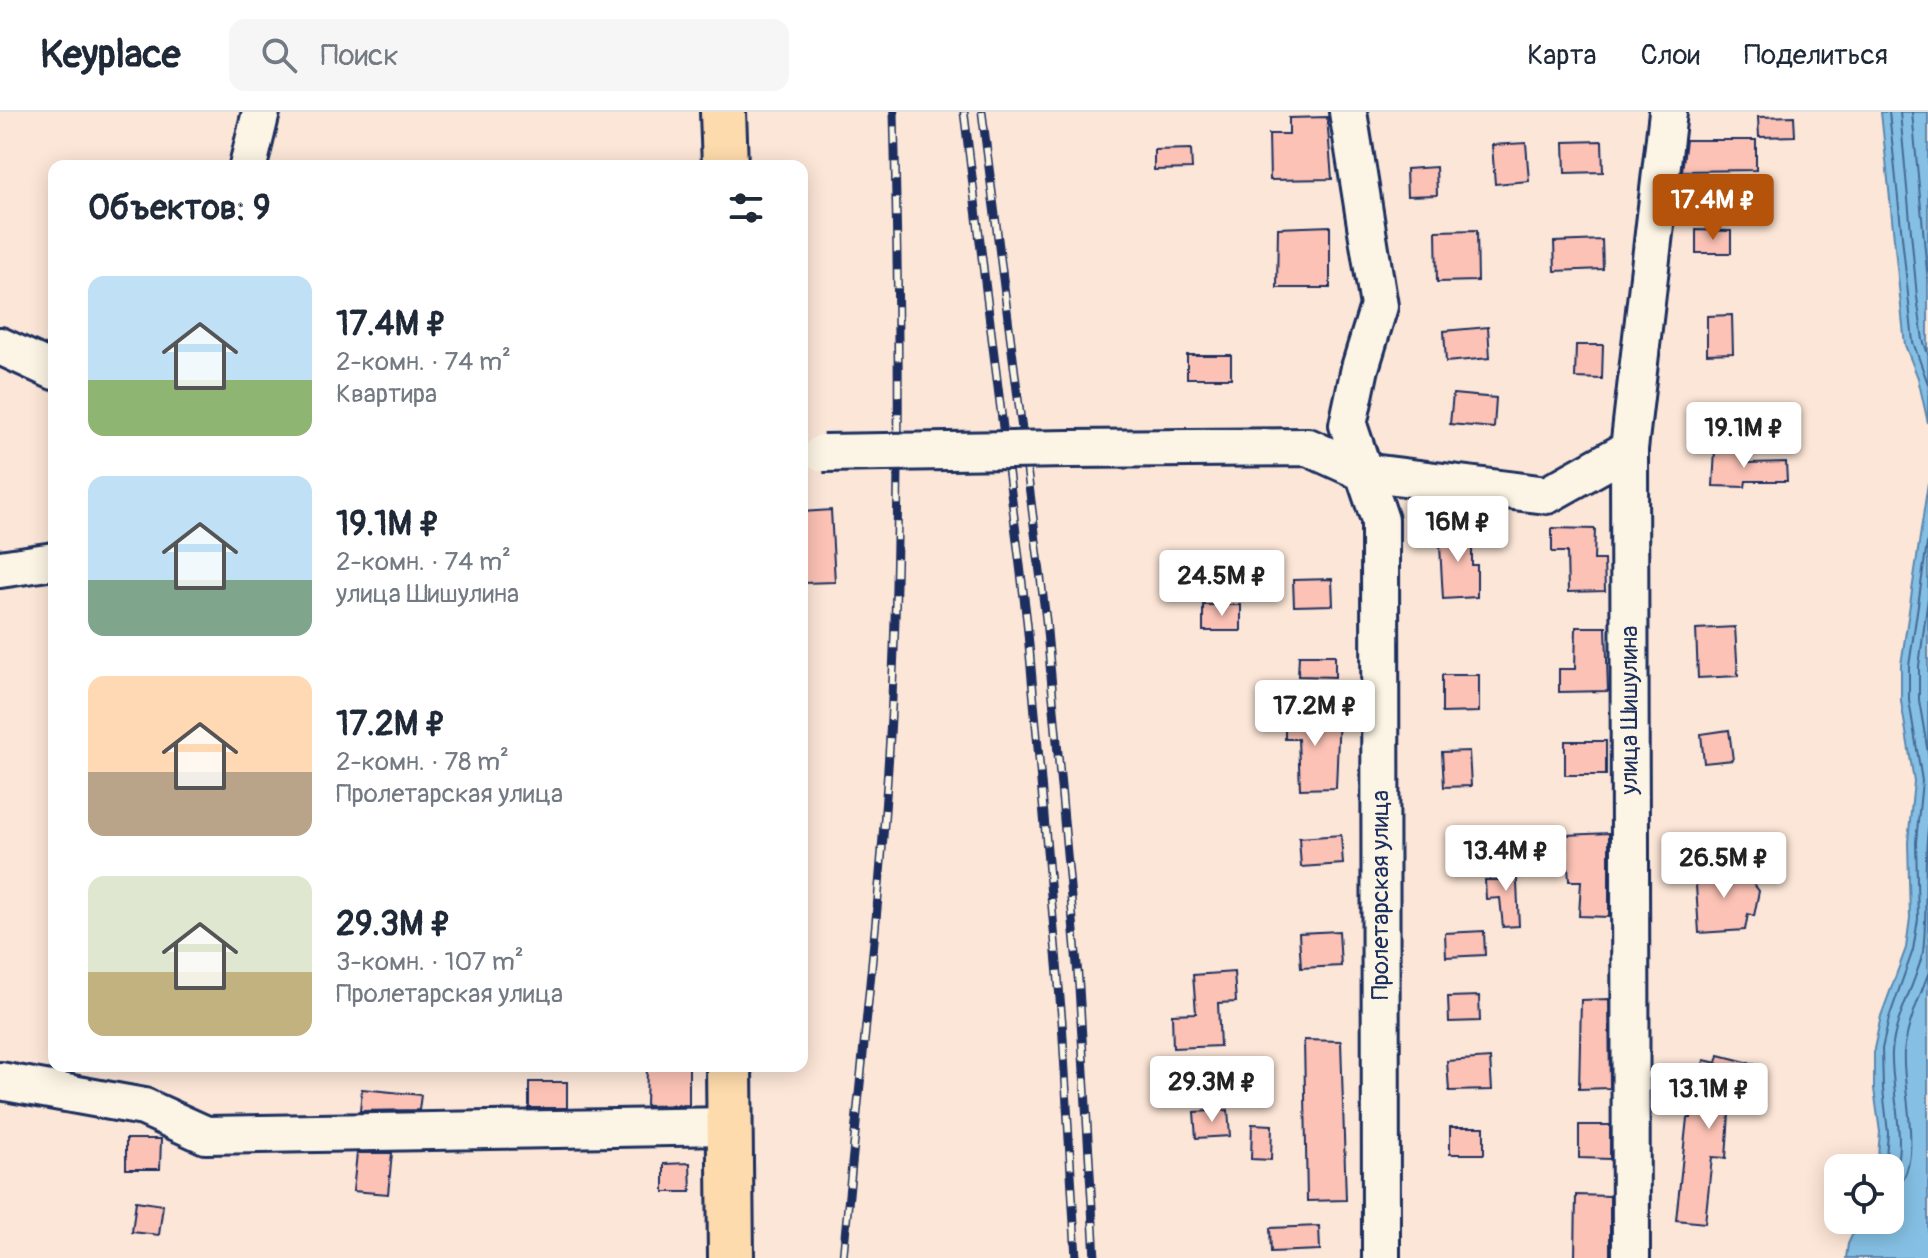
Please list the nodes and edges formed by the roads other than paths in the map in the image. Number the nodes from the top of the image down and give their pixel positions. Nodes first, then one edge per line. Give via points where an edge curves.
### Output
1 (261, 112) edge
2 (723, 112) edge
3 (1348, 112) edge
4 (1668, 112) edge
5 (249, 160) edge
6 (725, 160) edge
7 (0, 346) edge
8 (48, 368) edge
9 (1629, 449) junction
10 (813, 454) edge
11 (1363, 472) junction
12 (48, 562) edge
13 (0, 569) edge
14 (729, 1072) edge
15 (0, 1081) edge
16 (728, 1126) junction
17 (731, 1258) edge
18 (1381, 1258) edge
19 (1631, 1258) edge

1 - 5 street
2 - 6 main road
3 - 11 street, Пролетарская улица via 1379,306 1348,425
4 - 9 street, улица Шишулина
7 - 8 street
9 - 11 street via 1547,495
9 - 19 street, улица Шишулина
10 - 11 street, bridge via 1308,447
11 - 18 street, Пролетарская улица via 1380,520
12 - 13 street
14 - 16 main road
15 - 16 street via 144,1107 206,1135
16 - 17 main road

